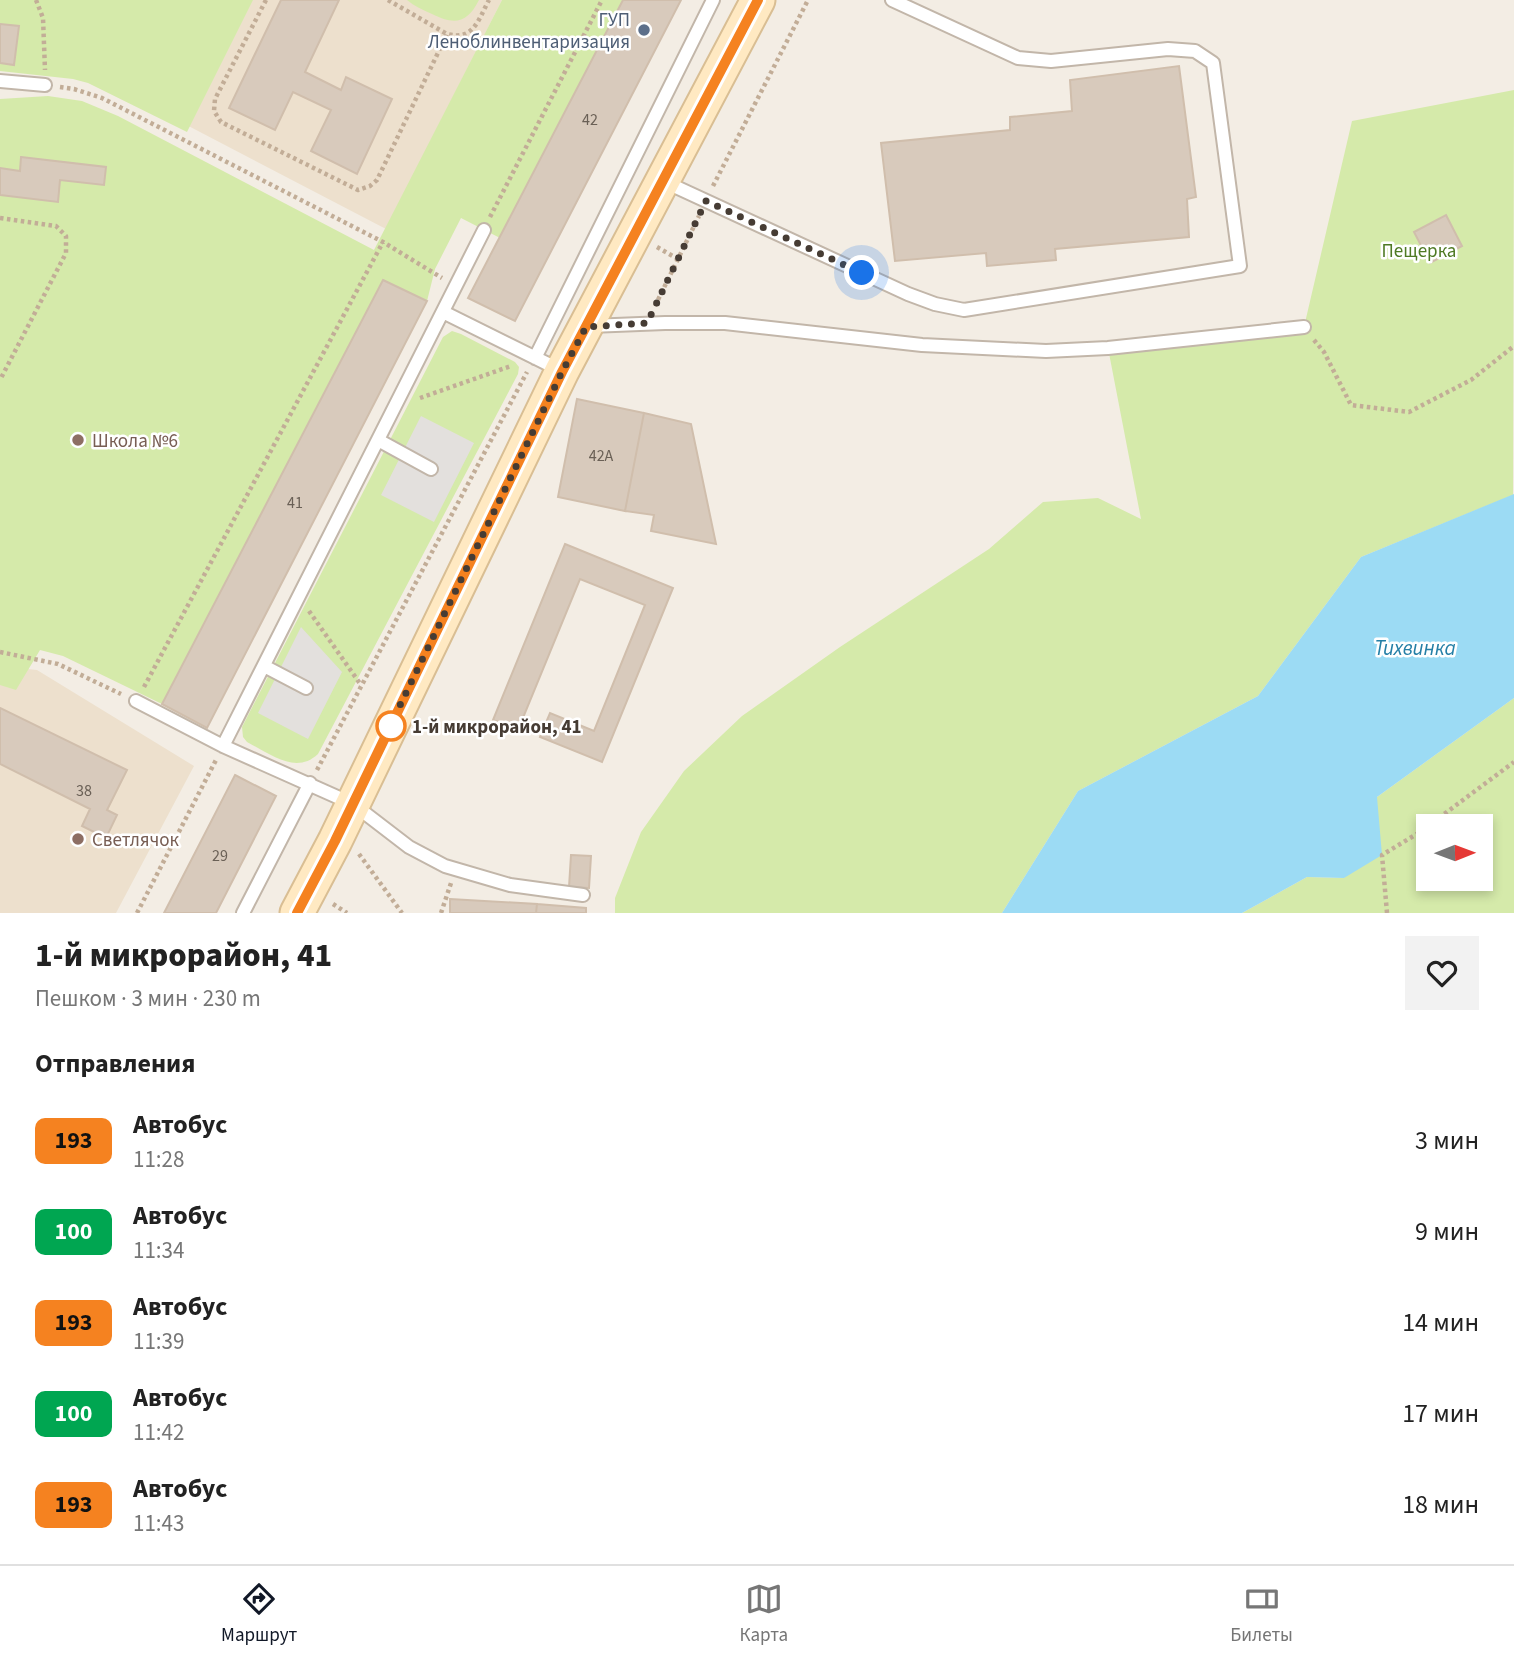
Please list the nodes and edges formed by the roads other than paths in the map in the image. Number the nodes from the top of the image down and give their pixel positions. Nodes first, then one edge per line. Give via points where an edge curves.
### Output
1 (713, 0) edge
2 (758, 0) edge
3 (892, 0) edge
4 (0, 81) edge
5 (46, 85) road end
6 (663, 181) junction
7 (484, 230) road end
8 (443, 312) junction
9 (586, 327) junction
10 (1304, 327) road end
11 (548, 365) junction
12 (378, 440) junction
13 (431, 469) dead end
14 (264, 666) junction
15 (306, 688) dead end
16 (136, 701) road end
17 (223, 746) junction
18 (310, 783) junction
19 (353, 804) junction
20 (583, 895) dead end
21 (243, 913) edge
22 (297, 913) edge

1 - 11 lane
2 - 6 street
3 - 6 lane via 1018,58 1051,61 1168,49 1195,51 1213,63 1240,266 964,310 908,294
4 - 5 lane
6 - 9 street
7 - 8 lane
8 - 11 lane
8 - 12 lane
9 - 10 lane via 725,323 922,345 1046,351
9 - 11 street
11 - 19 street
12 - 13 lane
12 - 14 lane
14 - 15 lane
14 - 17 lane
16 - 17 lane
17 - 18 lane
18 - 19 lane
18 - 21 lane
19 - 20 lane via 409,847 445,866 510,885
19 - 22 street

